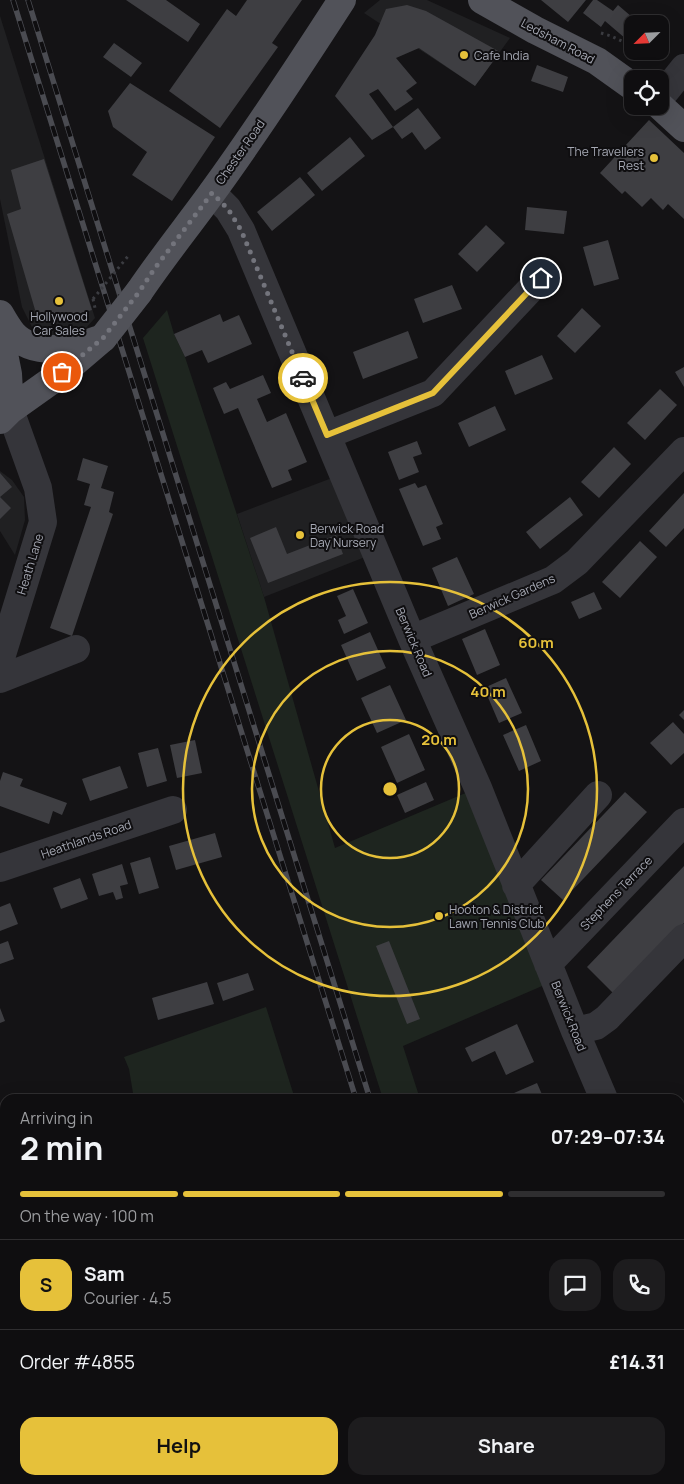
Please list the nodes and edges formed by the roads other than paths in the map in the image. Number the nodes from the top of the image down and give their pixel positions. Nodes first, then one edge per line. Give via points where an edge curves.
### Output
1 (342, 0) edge
2 (482, 0) edge
3 (684, 68) edge
4 (624, 80) edge
5 (669, 87) edge
6 (669, 114) edge
7 (684, 128) edge
8 (212, 193) junction
9 (541, 278) dead end
10 (0, 314) edge
11 (0, 334) edge
12 (103, 338) junction
13 (3, 413) edge
14 (327, 435) junction
15 (684, 451) edge
16 (412, 639) junction
17 (76, 648) dead end
18 (0, 661) edge
19 (0, 679) edge
20 (598, 795) dead end
21 (172, 810) dead end
22 (684, 822) edge
23 (0, 868) edge
24 (516, 885) junction
25 (684, 938) edge
26 (548, 964) junction
27 (575, 1031) junction
28 (602, 1094) edge

1 - 8 main road, Chester Road
2 - 4 main road, Ledsham Road via 597,61
3 - 5 street
6 - 7 main road
8 - 12 main road, Chester Road, bridge
8 - 14 street, Berwick Road via 228,209 241,230
9 - 14 street via 433,393
10 - 12 main road via 13,334 28,346 40,349 88,344
11 - 13 main road via 8,374
12 - 13 main road, Chester Road via 62,372
13 - 18 street, Heath Lane via 38,488 43,522
14 - 16 street, Berwick Road
15 - 16 street, Berwick Gardens via 577,562 553,580
16 - 24 street, Berwick Road via 478,788
17 - 19 street
20 - 24 street
21 - 23 street, Heathlands Road
22 - 26 street, Stephens Terrace
24 - 26 street, Berwick Road
25 - 27 street via 607,1018 596,1026
26 - 27 street, Berwick Road
27 - 28 street, Berwick Road

